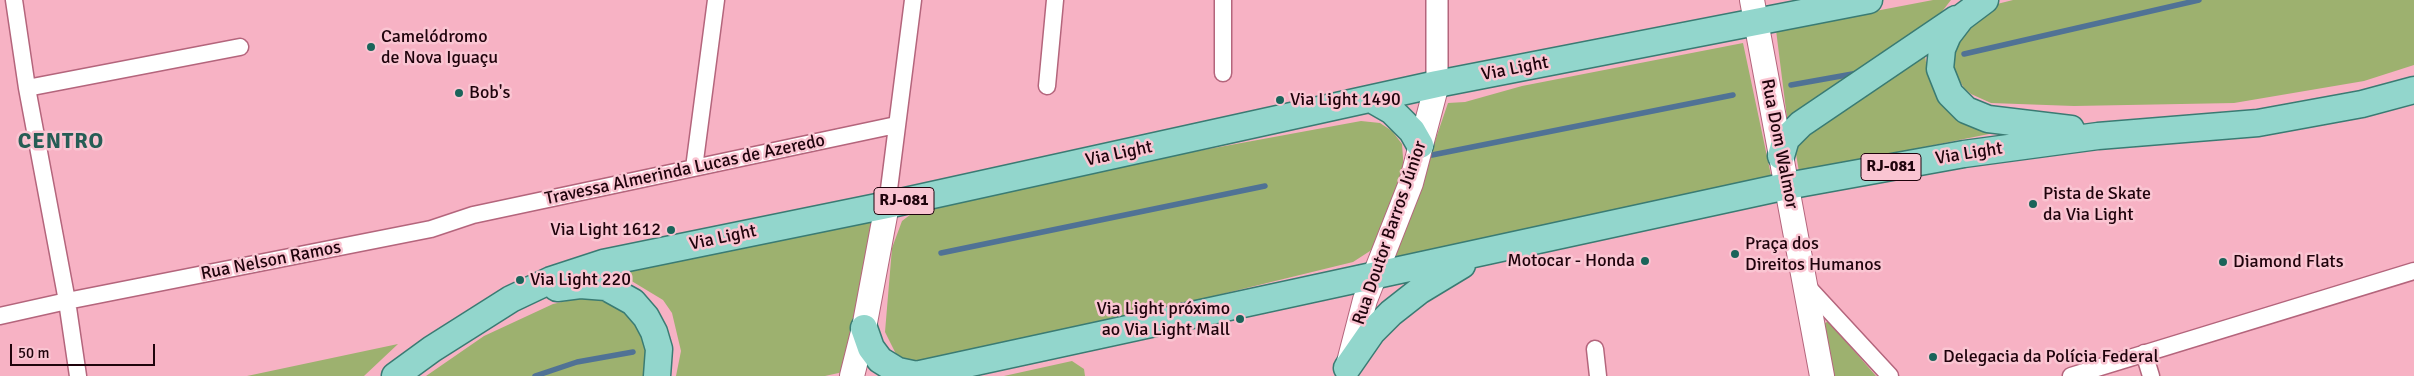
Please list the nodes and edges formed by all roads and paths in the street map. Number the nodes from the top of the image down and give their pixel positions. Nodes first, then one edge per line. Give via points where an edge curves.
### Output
1 (14, 0) edge
2 (716, 0) edge
3 (913, 0) edge
4 (1055, 0) edge
5 (1223, 0) edge
6 (1437, 0) edge
7 (1870, 0) edge
8 (1978, 5) edge
9 (1754, 11) edge
10 (240, 47) dead end
11 (1223, 73) dead end
12 (1437, 84) junction
13 (1047, 86) dead end
14 (27, 88) junction
15 (2414, 90) edge
16 (1371, 99) junction
17 (896, 125) junction
18 (2124, 134) junction
19 (1420, 145) junction
20 (1781, 156) junction
21 (694, 168) junction
22 (1787, 186) junction
23 (887, 205) junction
24 (473, 215) joint
25 (1483, 253) junction
26 (1369, 270) junction
27 (2414, 270) edge
28 (1805, 284) junction
29 (511, 299) junction
30 (67, 301) junction
31 (0, 316) edge
32 (864, 328) junction
33 (1595, 349) dead end
34 (2144, 353) junction
35 (1347, 372) edge
36 (914, 375) edge
37 (78, 376) edge
38 (395, 376) edge
39 (657, 376) edge
40 (852, 376) edge
41 (1598, 376) edge
42 (1822, 376) edge
43 (1890, 376) edge
44 (2071, 376) edge
45 (2151, 376) edge

1 - 14 street
2 - 21 street
3 - 17 street
4 - 13 street
5 - 11 street
6 - 12 street, Rua Doutor Barros Júnior
7 - 9 main road, Via Light / RJ-081
8 - 18 main road via 1961,18 1948,35 1940,55 1940,69 1946,86 1961,106 1978,116 2003,122
8 - 20 main road via 1801,124 1786,139
9 - 12 main road, Via Light / RJ-081
9 - 20 main road, Rua Dom Walmor
10 - 14 street
12 - 16 main road, Via Light / RJ-081
12 - 19 main road, Rua Doutor Barros Júnior
14 - 30 street
15 - 18 main road, Via Light / RJ-081 via 2362,104 2258,123
16 - 19 main road via 1401,119
16 - 23 main road, Via Light / RJ-081
17 - 21 street, Travessa Almerinda Lucas de Azeredo
17 - 23 street
18 - 22 main road, Via Light / RJ-081 via 1964,154
19 - 26 main road, Rua Doutor Barros Júnior via 1411,183
20 - 22 main road, Rua Dom Walmor
21 - 24 street, Travessa Almerinda Lucas de Azeredo
22 - 25 main road, Via Light / RJ-081
22 - 28 main road, Rua Dom Walmor
23 - 29 main road, Via Light / RJ-081 via 603,263 551,280
23 - 32 main road
24 - 30 street, Rua Nelson Ramos via 431,230
25 - 26 main road, Via Light / RJ-081
25 - 35 main road via 1437,279 1391,313 1372,332
26 - 35 main road, Rua Doutor Barros Júnior
26 - 36 main road, Via Light / RJ-081
27 - 34 street
28 - 42 main road, Rua Dom Walmor
28 - 43 street
29 - 38 main road, Via Light / RJ-081
29 - 39 main road via 580,284 618,292 640,309 654,332 659,349
30 - 31 street, Rua Nelson Ramos
30 - 37 street
32 - 36 main road via 871,348 880,360 898,371
32 - 40 main road
33 - 41 street
34 - 44 street
34 - 45 street

